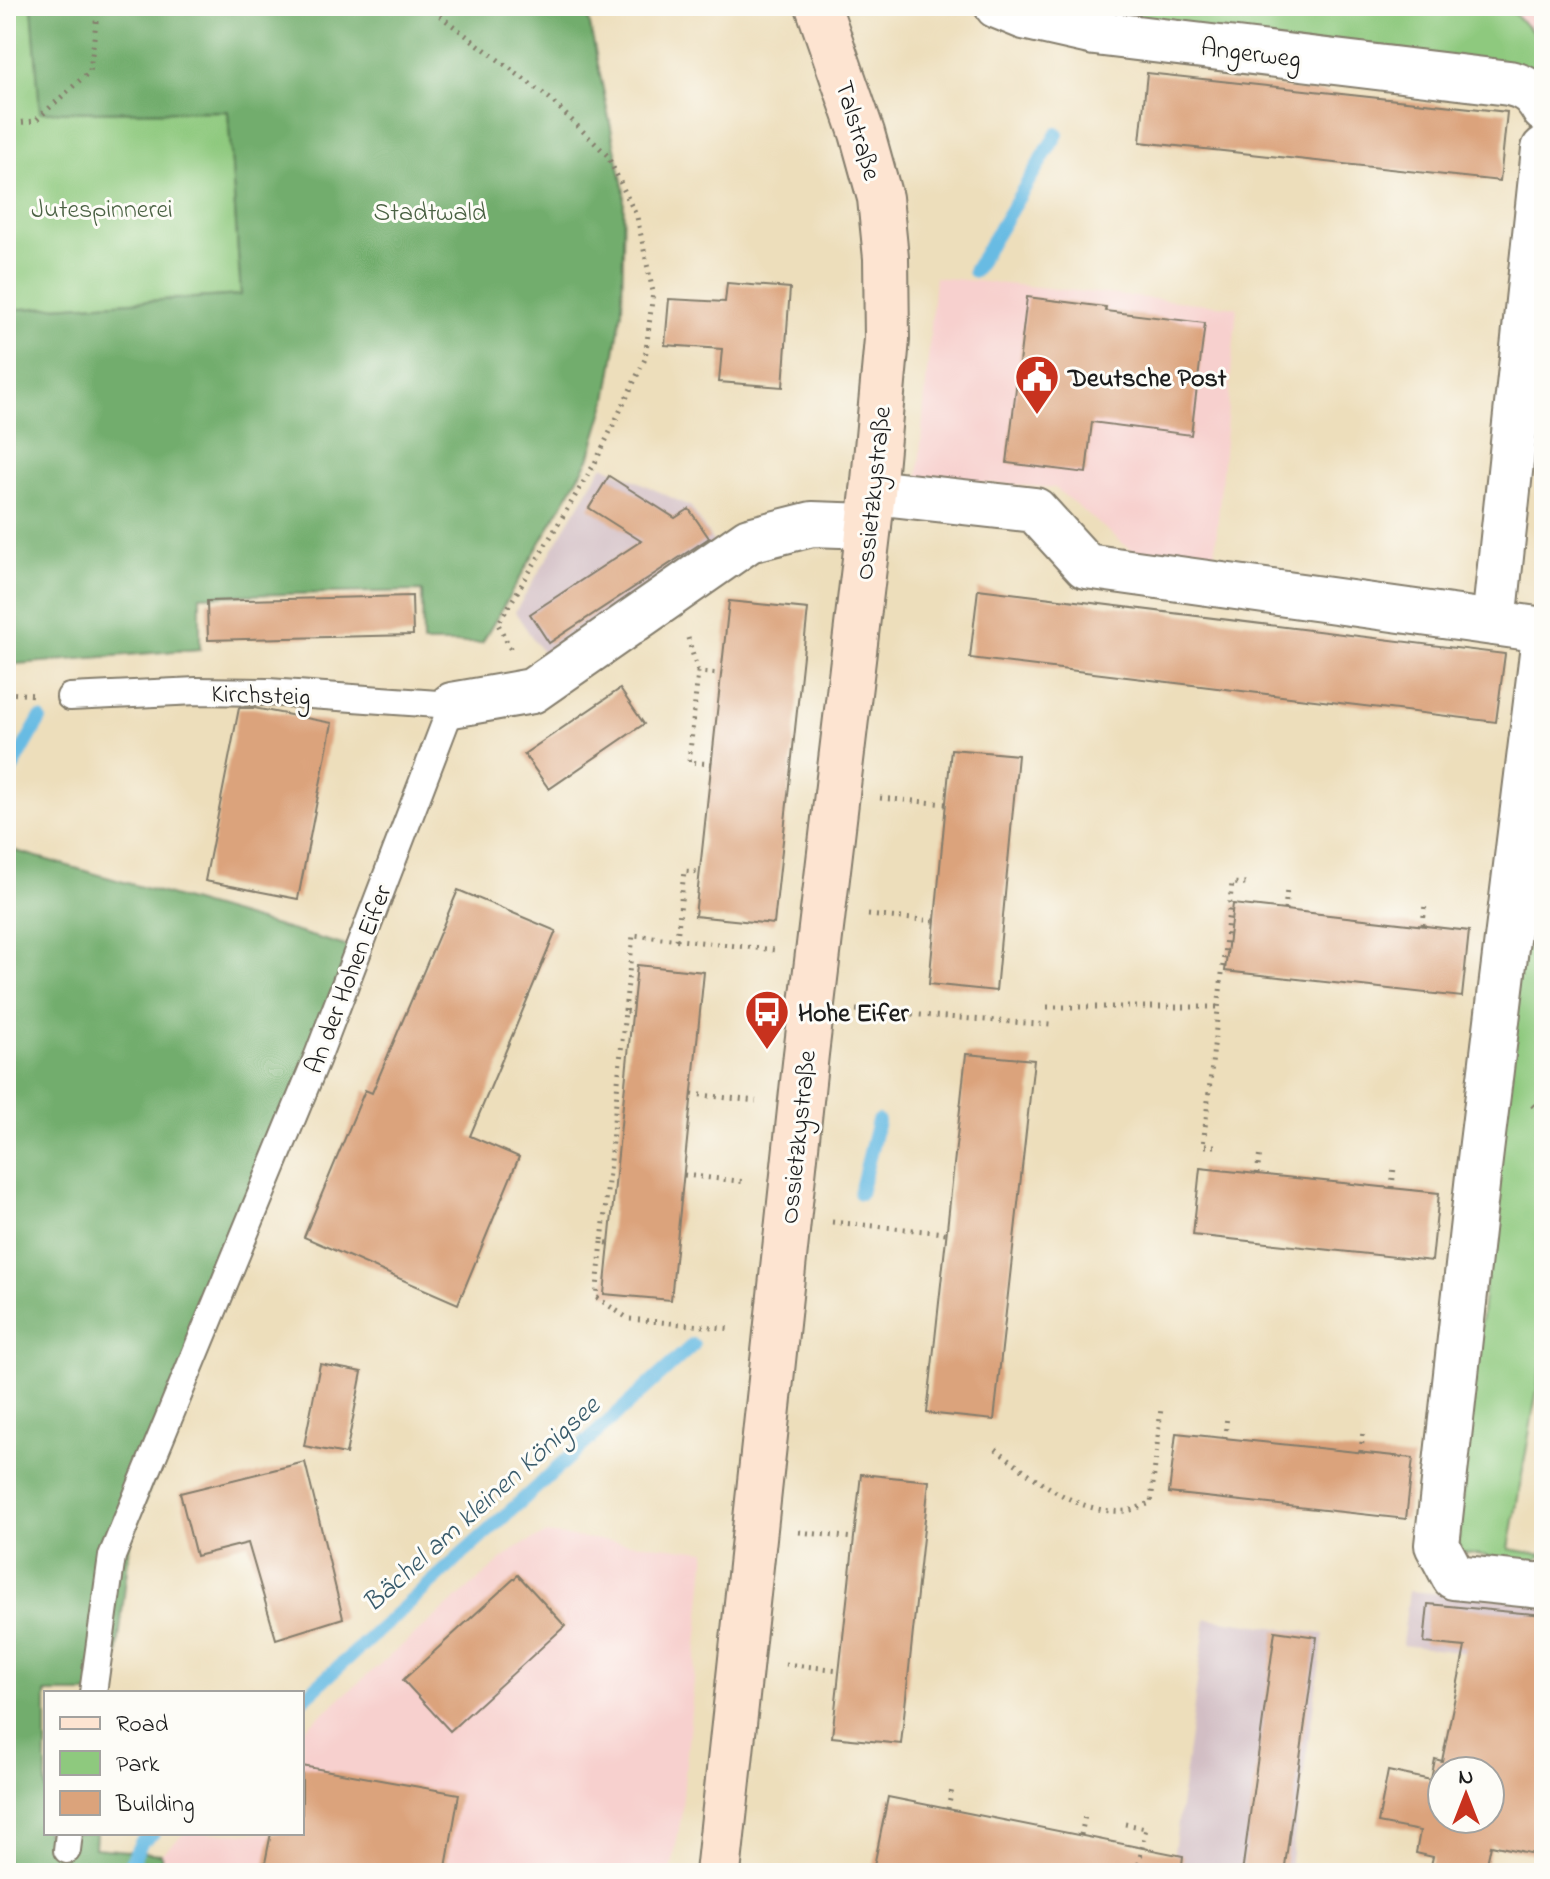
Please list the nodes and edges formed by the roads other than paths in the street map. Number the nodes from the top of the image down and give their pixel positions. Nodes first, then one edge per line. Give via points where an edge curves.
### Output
1 (818, 6) edge
2 (997, 6) edge
3 (1544, 110) edge
4 (1544, 149) edge
5 (886, 258) joint
6 (871, 509) junction
7 (1494, 623) junction
8 (1544, 630) edge
9 (1544, 637) edge
10 (70, 697) dead end
11 (452, 705) junction
12 (1544, 1584) edge
13 (93, 1691) edge
14 (718, 1873) edge

1 - 5 main road, Talstraße via 880,198
2 - 3 street, Angerweg via 1095,33 1509,83 1536,96
4 - 7 street
5 - 6 main road, Ossietzkystraße via 887,339
6 - 7 street via 1035,510 1086,566
6 - 11 street via 749,540 532,691
6 - 14 main road, Ossietzkystraße via 800,1105
7 - 8 street
9 - 12 street via 1437,1545 1454,1577
10 - 11 lane, Kirchsteig via 268,692
11 - 13 lane, An der Hohen Eifer via 317,1058 112,1556

